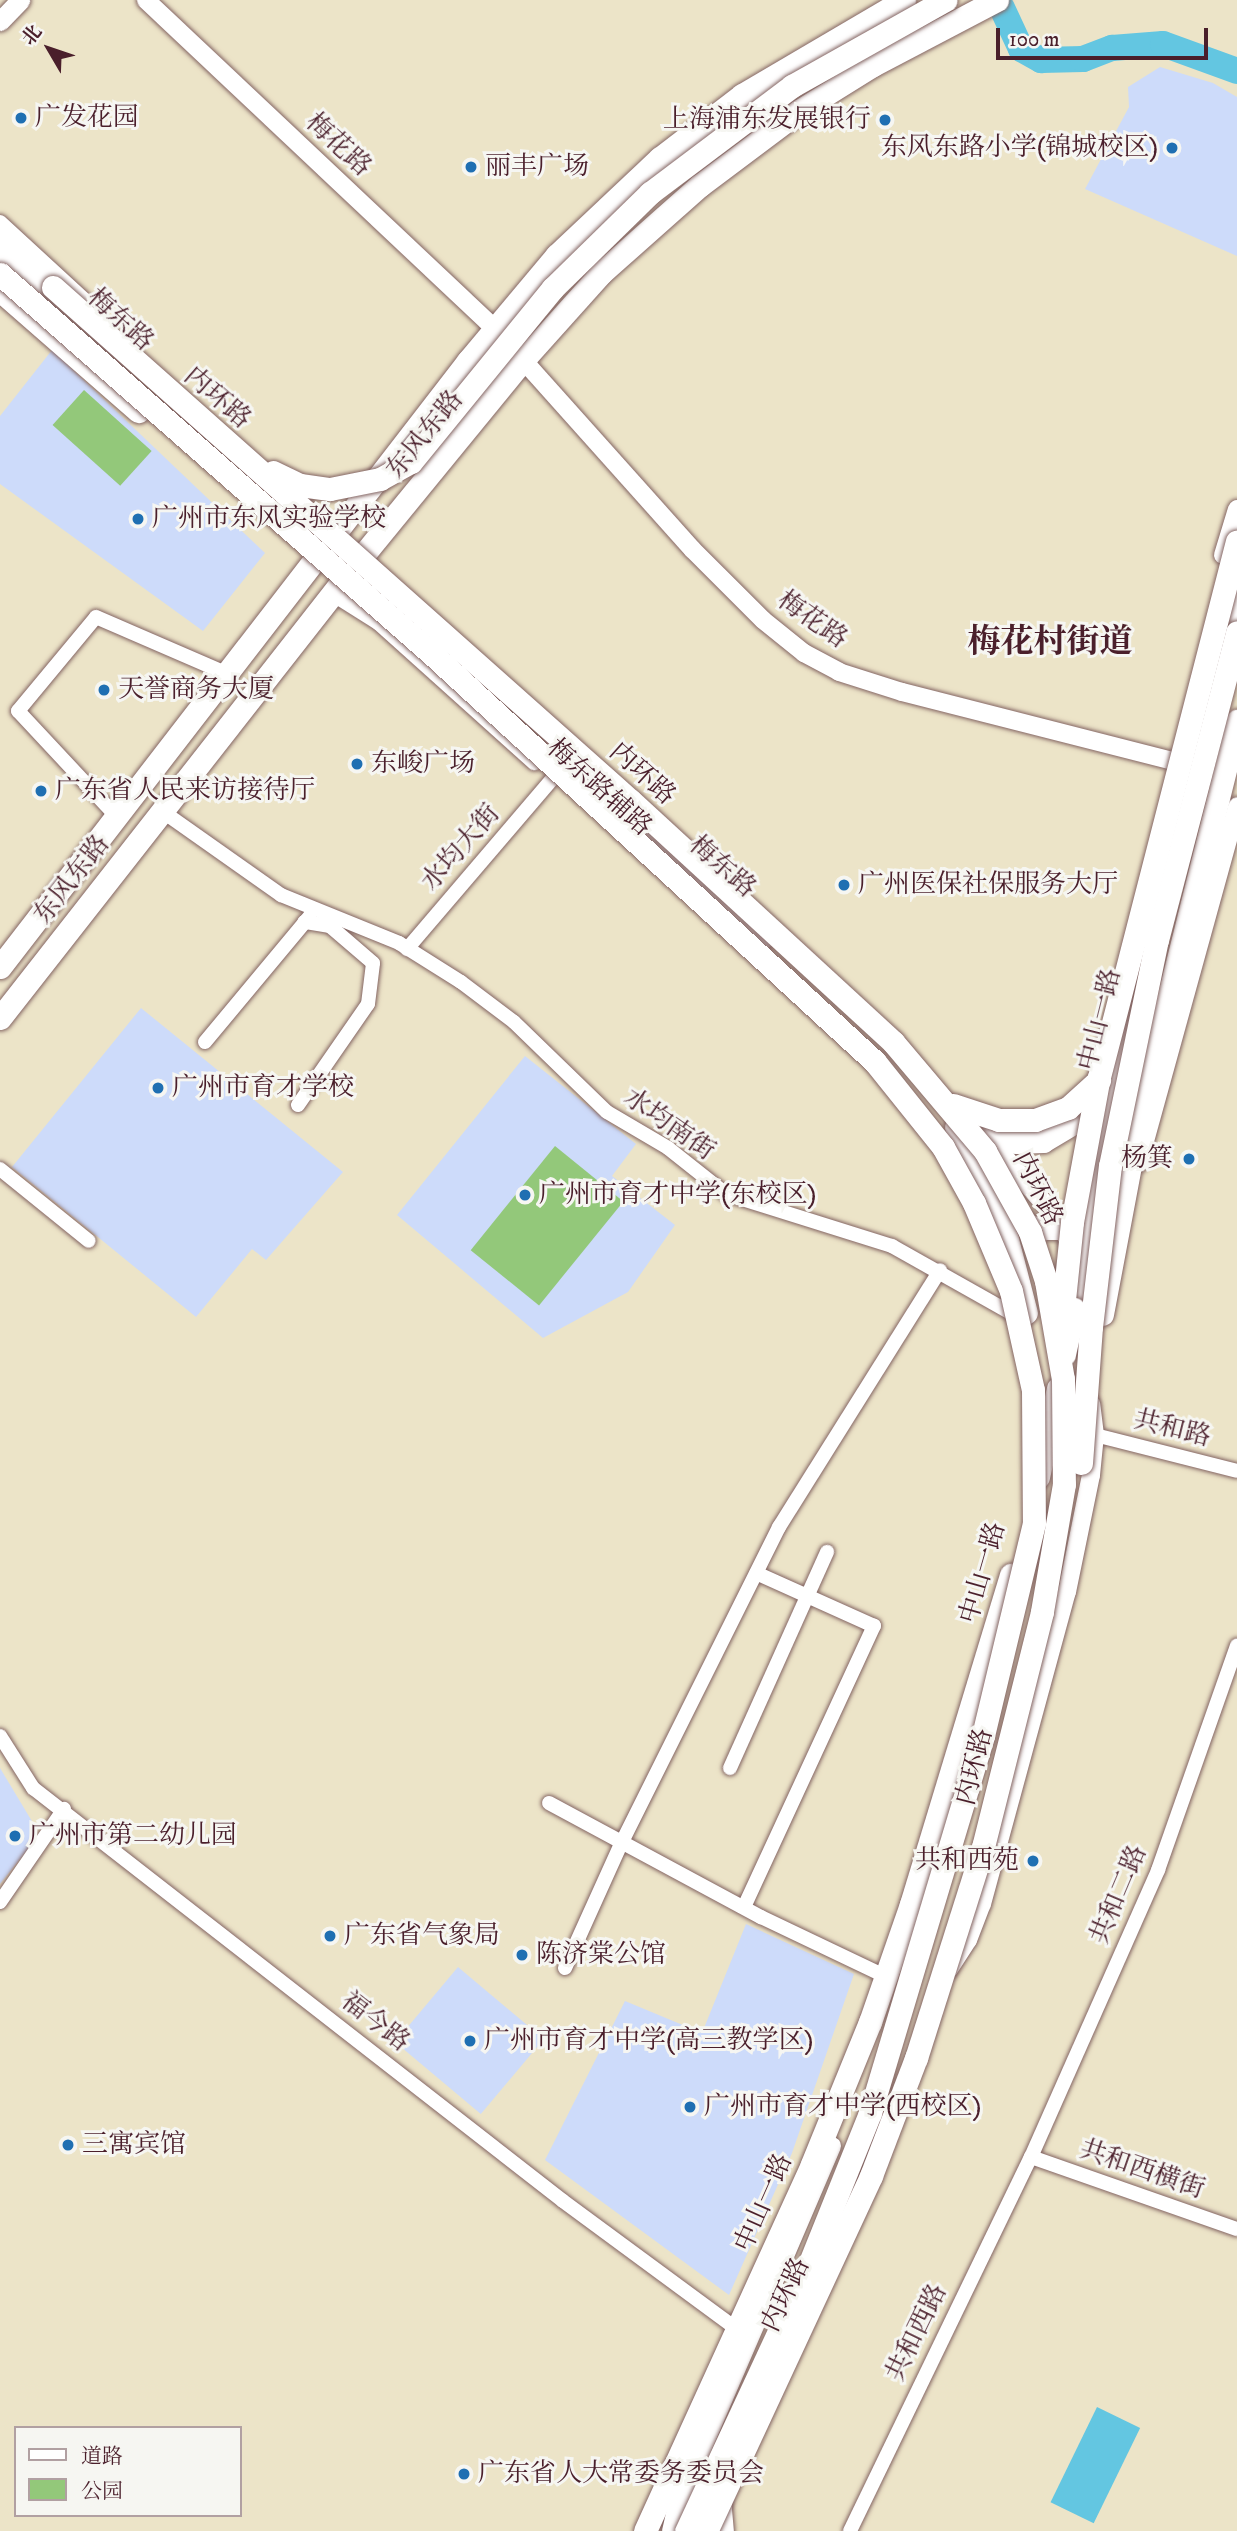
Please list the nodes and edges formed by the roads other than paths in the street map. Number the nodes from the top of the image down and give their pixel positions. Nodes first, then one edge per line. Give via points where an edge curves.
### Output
1 (20, 0) edge
2 (146, 0) edge
3 (904, 0) edge
4 (945, 0) edge
5 (997, 0) edge
6 (0, 20) edge
7 (0, 222) edge
8 (0, 238) edge
9 (0, 247) edge
10 (0, 258) edge
11 (0, 274) edge
12 (53, 287) junction
13 (0, 290) edge
14 (495, 329) junction
15 (523, 360) junction
16 (1237, 509) edge
17 (1237, 541) edge
18 (332, 543) junction
19 (361, 558) junction
20 (1237, 587) edge
21 (332, 594) junction
22 (1237, 632) edge
23 (432, 654) junction
24 (228, 674) junction
25 (1237, 707) edge
26 (1206, 710) junction
27 (1237, 721) edge
28 (1199, 740) junction
29 (1169, 761) junction
30 (552, 779) junction
31 (1187, 789) junction
32 (1237, 806) edge
33 (162, 811) junction
34 (117, 817) junction
35 (1203, 853) junction
36 (691, 875) junction
37 (678, 890) junction
38 (317, 908) junction
39 (304, 922) junction
40 (1157, 940) junction
41 (407, 949) junction
42 (3, 956) edge
43 (768, 960) junction
44 (0, 1018) edge
45 (205, 1042) dead end
46 (1116, 1071) junction
47 (298, 1105) dead end
48 (980, 1129) junction
49 (1054, 1137) junction
50 (0, 1169) edge
51 (981, 1170) junction
52 (1122, 1205) junction
53 (1075, 1230) junction
54 (89, 1241) dead end
55 (940, 1270) junction
56 (1028, 1323) junction
57 (1087, 1386) junction
58 (1095, 1435) junction
59 (1048, 1437) junction
60 (1237, 1471) edge
61 (1068, 1480) junction
62 (1034, 1523) junction
63 (827, 1552) dead end
64 (756, 1573) junction
65 (807, 1597) junction
66 (1059, 1625) junction
67 (1237, 1646) edge
68 (1022, 1682) junction
69 (0, 1736) edge
70 (1008, 1753) junction
71 (730, 1768) dead end
72 (550, 1803) dead end
73 (64, 1809) junction
74 (622, 1842) junction
75 (0, 1902) edge
76 (744, 1907) junction
77 (565, 1968) dead end
78 (887, 1977) junction
79 (931, 1991) junction
80 (870, 2022) junction
81 (1031, 2157) junction
82 (1237, 2230) edge
83 (738, 2330) junction
84 (724, 2477) junction
85 (676, 2510) junction
86 (698, 2529) edge
87 (645, 2531) edge
88 (671, 2531) edge
89 (724, 2531) edge
90 (850, 2531) edge

1 - 6 main road
2 - 14 street, 梅花路
3 - 14 main road, 东风东路 via 762,81 660,158 575,236
4 - 12 main road, bridge via 824,65 684,165 553,288 422,452 380,479 323,489 300,485 272,471
5 - 15 main road, 东风东路 via 852,77 746,149 623,251
7 - 18 street
8 - 12 main road, 内环路
9 - 18 main road, 梅东路
10 - 18 main road, 梅东路
11 - 23 main road, 内环路, bridge
12 - 70 main road, 内环路, bridge via 504,687 893,1042 985,1151 1030,1232 1046,1281 1060,1353 1067,1434 1051,1573
13 - 23 main road, bridge via 264,523
14 - 18 main road, 东风东路
15 - 19 main road, 东风东路
15 - 29 street, 梅花路 via 692,549 763,620 804,653 839,672 902,692
16 - 29 street
17 - 62 main road, bridge via 1092,1108 1072,1222 1051,1428
18 - 24 main road, 东风东路
19 - 21 main road, 东风东路
19 - 48 main road, 梅东路
20 - 26 main road, 中山一路
21 - 30 street, 梅东路辅路 via 378,623
21 - 33 main road, 东风东路
21 - 36 main road, 梅东路 via 368,599 387,609
22 - 40 main road, bridge
23 - 43 main road, 内环路, bridge
24 - 34 main road, 东风东路
24 - 34 street via 96,617 18,711
25 - 28 street
26 - 28 main road, 中山一路
26 - 29 main road
27 - 35 main road
28 - 29 street
28 - 31 main road, 中山一路
29 - 31 street
29 - 49 street via 1083,1095
30 - 37 street, 梅东路辅路
30 - 41 street, 水均大街
31 - 35 street
31 - 46 main road, 中山一路
32 - 52 street via 1167,1074
33 - 38 street, 水均南街 via 251,877 281,895
33 - 44 main road, 东风东路
34 - 42 main road, 东风东路
35 - 52 main road via 1156,1041
36 - 37 street
36 - 51 main road, 梅东路 via 919,1083
37 - 51 street, 梅东路辅路
38 - 39 street
38 - 41 street, 水均南街
39 - 45 street
39 - 47 street via 330,926 373,962 368,1004
40 - 43 main road, bridge via 1127,1036 1106,1072 1068,1108 1021,1121 968,1112 942,1098
40 - 70 main road, bridge via 1100,1236 1072,1539 1051,1624
41 - 55 street, 水均南街 via 514,1022 607,1112 668,1147 726,1194 839,1227
43 - 62 main road, 内环路, bridge via 897,1087 943,1147 974,1203 1011,1291 1026,1349 1034,1406
46 - 49 main road via 1083,1117
46 - 53 main road, 中山一路
48 - 49 main road via 1016,1142
48 - 53 main road, 梅东路
50 - 54 street
51 - 53 main road, 梅东路 via 1017,1218 1037,1229
51 - 56 main road via 1007,1239
52 - 53 main road via 1109,1220
52 - 57 main road
53 - 59 main road, 中山一路, bridge via 1074,1309
53 - 61 main road via 1064,1415
55 - 56 street, 水均南街
55 - 64 street via 853,1402
56 - 59 main road
57 - 58 street
57 - 61 main road
58 - 60 street, 共和路
58 - 66 street via 1084,1516
59 - 78 main road, 中山一路 via 992,1641
61 - 68 main road
62 - 86 main road, 内环路, bridge via 984,1736 892,2050 816,2250
63 - 65 street
64 - 65 street
64 - 74 street
65 - 71 street
65 - 76 street via 874,1626
66 - 68 street
66 - 79 street via 975,1925
67 - 81 street, 共和二路 via 1158,1870
68 - 79 main road
69 - 73 street, 福今路 via 33,1788
70 - 86 main road, 内环路, bridge via 960,1926 904,2092 841,2244
72 - 74 street
73 - 75 street
73 - 83 street, 福今路 via 563,2201
74 - 76 street
74 - 77 street
76 - 78 street
78 - 80 main road, 中山一路
79 - 84 main road via 846,2218
80 - 83 main road, 中山一路
80 - 85 main road via 808,2204
81 - 82 street, 共和西横街
81 - 90 street, 共和西路
83 - 87 main road, 中山一路
84 - 86 main road
84 - 89 main road via 720,2511
85 - 86 main road
85 - 88 main road

